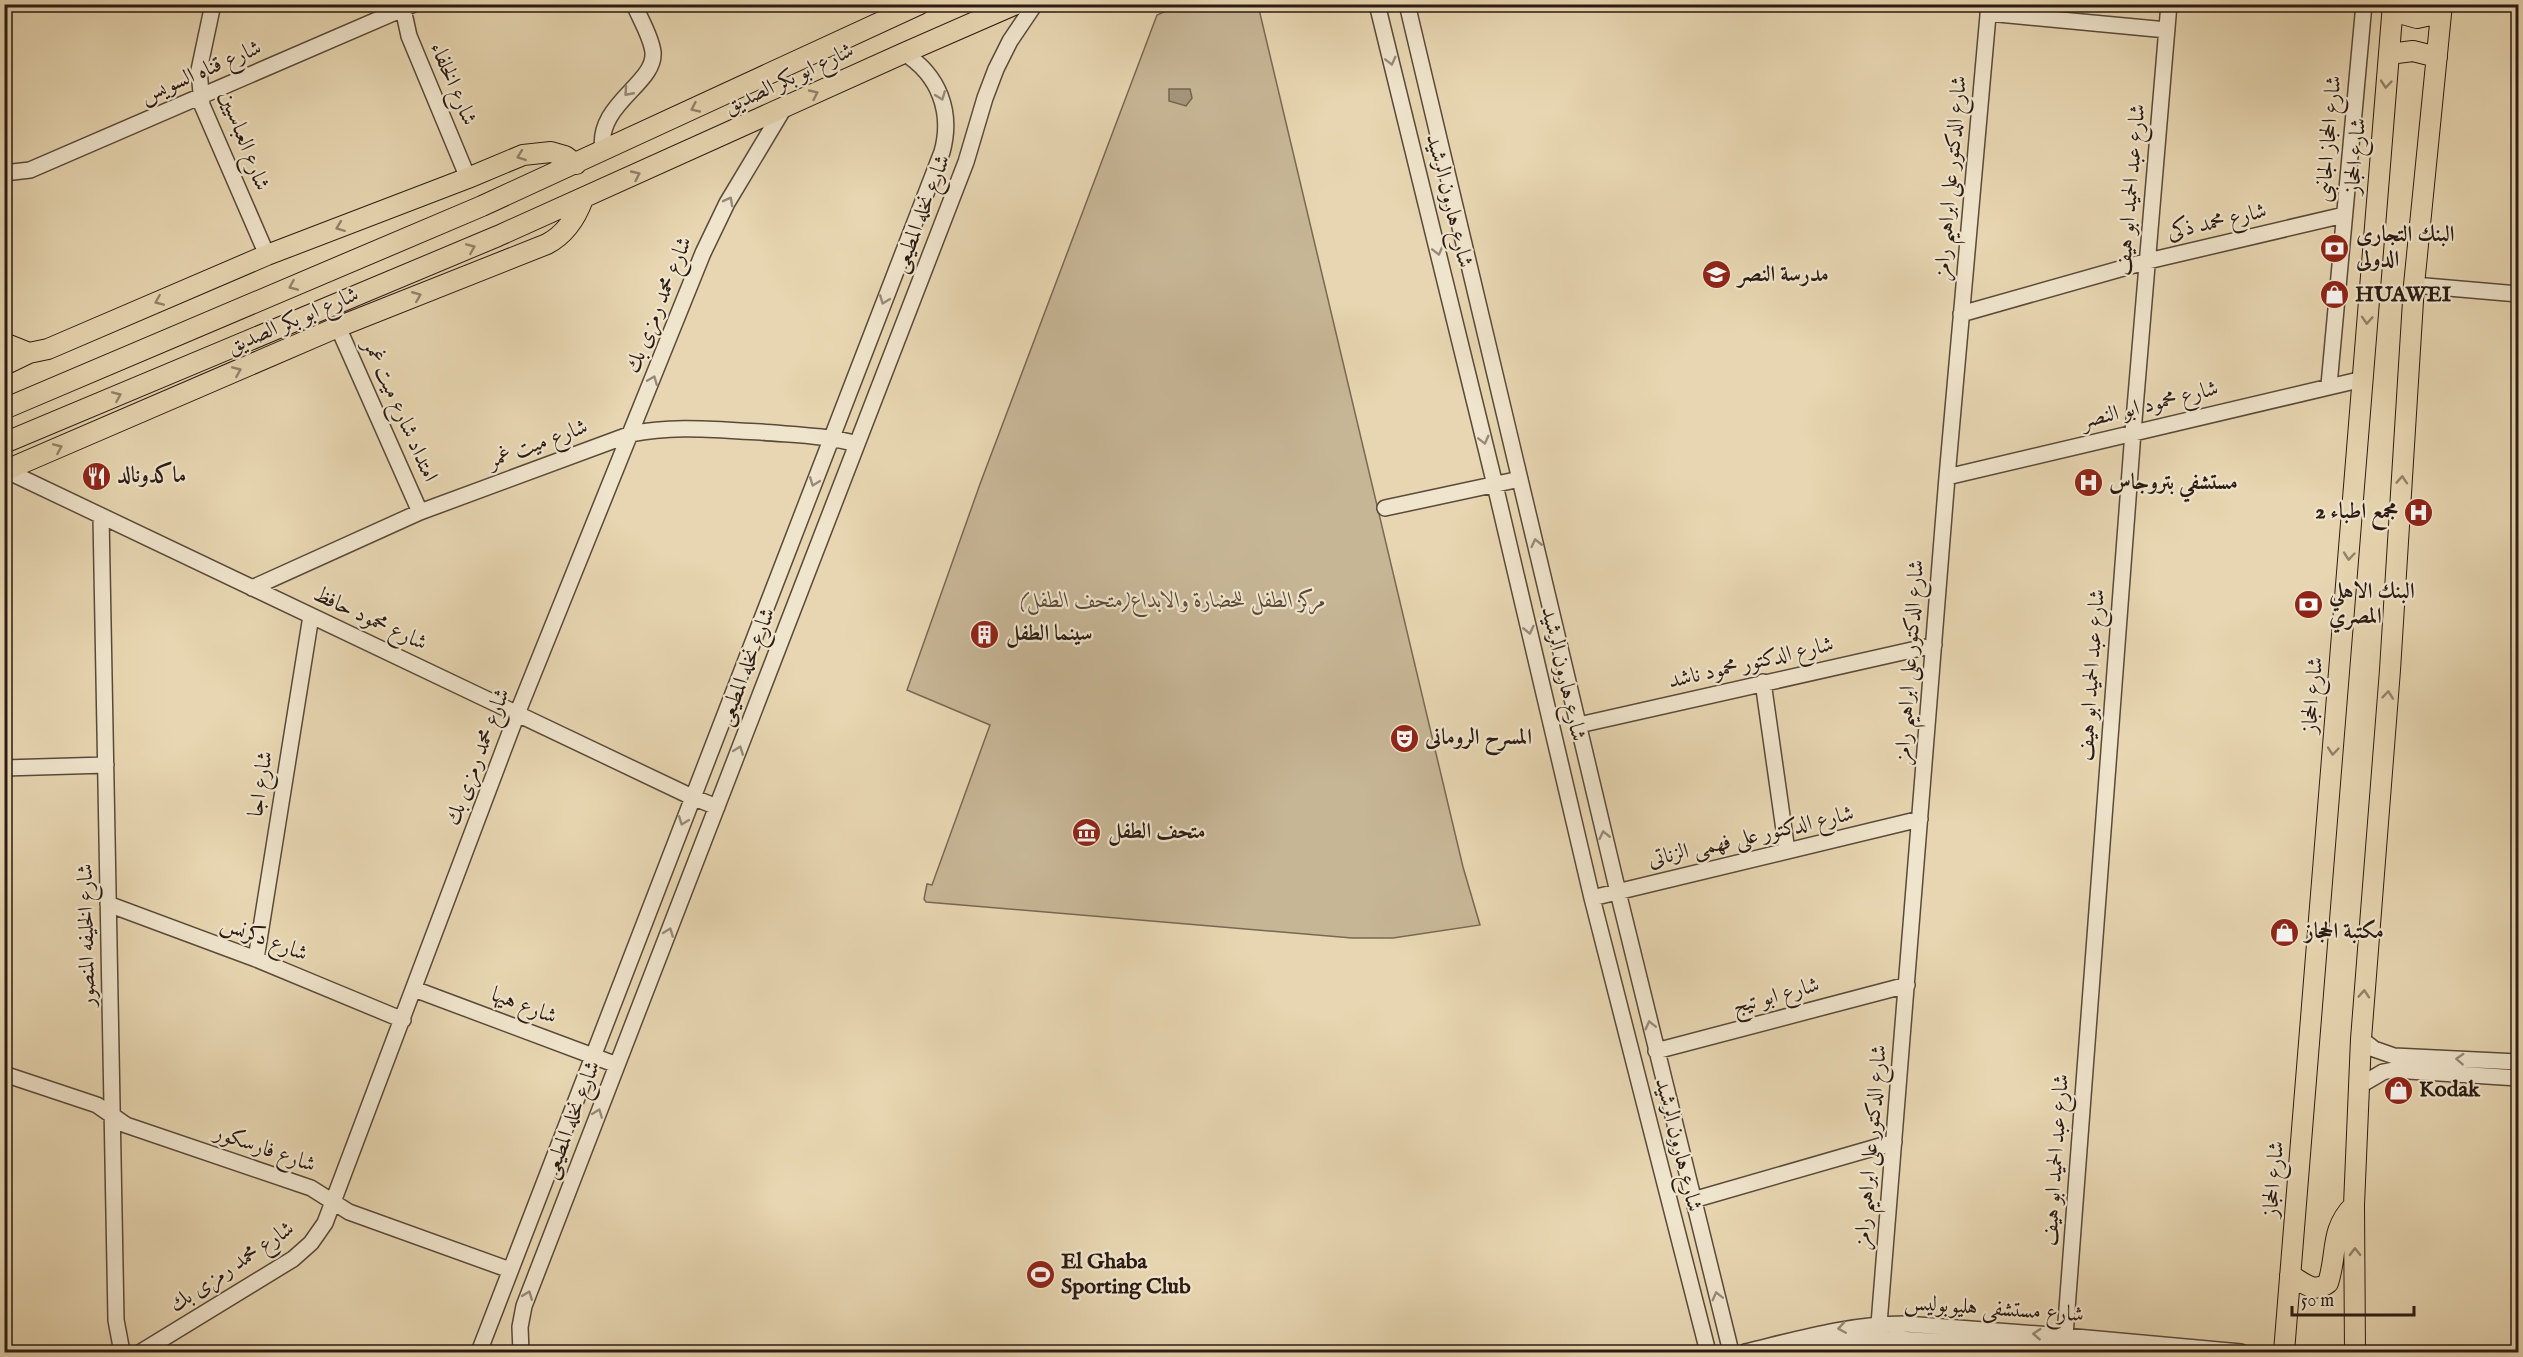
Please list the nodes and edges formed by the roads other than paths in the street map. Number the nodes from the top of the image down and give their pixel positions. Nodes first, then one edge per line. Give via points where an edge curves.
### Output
1 (213, 4) edge
2 (634, 4) edge
3 (1016, 4) edge
4 (1035, 4) edge
5 (1377, 4) edge
6 (1407, 4) edge
7 (2169, 4) edge
8 (2364, 4) edge
9 (406, 6) edge
10 (908, 7) edge
11 (2393, 8) edge
12 (1989, 9) edge
13 (2441, 9) edge
14 (2167, 30) junction
15 (904, 53) junction
16 (2389, 54) junction
17 (2437, 57) junction
18 (200, 97) junction
19 (784, 108) junction
20 (603, 151) junction
21 (576, 164) junction
22 (4, 173) edge
23 (468, 178) junction
24 (583, 199) junction
25 (2344, 215) junction
26 (267, 255) junction
27 (2148, 261) junction
28 (2414, 285) junction
29 (2518, 294) edge
30 (1962, 315) junction
31 (338, 327) junction
32 (4, 343) edge
33 (29, 353) junction
34 (4, 365) edge
35 (2363, 379) junction
36 (2329, 385) junction
37 (4, 409) edge
38 (2133, 432) junction
39 (631, 434) junction
40 (831, 437) junction
41 (4, 443) edge
42 (857, 444) junction
43 (5, 470) edge
44 (1947, 477) junction
45 (1520, 479) junction
46 (1496, 485) junction
47 (1385, 508) dead end
48 (420, 512) junction
49 (101, 516) junction
50 (252, 588) junction
51 (311, 616) junction
52 (1934, 645) junction
53 (1763, 682) junction
54 (518, 714) junction
55 (1579, 725) junction
56 (106, 765) junction
57 (4, 768) edge
58 (692, 797) junction
59 (717, 807) junction
60 (1920, 819) junction
61 (1787, 851) junction
62 (1617, 892) junction
63 (1593, 898) junction
64 (108, 904) junction
65 (256, 959) junction
66 (1907, 985) junction
67 (414, 989) junction
68 (403, 1020) junction
69 (2361, 1039) junction
70 (1656, 1051) junction
71 (592, 1056) junction
72 (2518, 1062) edge
73 (617, 1065) junction
74 (4, 1074) edge
75 (2518, 1078) edge
76 (2359, 1086) junction
77 (113, 1116) junction
78 (1894, 1142) junction
79 (1693, 1200) junction
80 (334, 1203) junction
81 (2354, 1205) junction
82 (510, 1270) junction
83 (2290, 1275) junction
84 (1879, 1324) junction
85 (2064, 1342) junction
86 (122, 1353) edge
87 (141, 1353) edge
88 (479, 1353) edge
89 (521, 1353) edge
90 (1708, 1353) edge
91 (1731, 1353) edge
92 (1745, 1353) edge
93 (1802, 1353) edge
94 (2093, 1353) edge
95 (2241, 1353) edge
96 (2284, 1353) edge
97 (2355, 1353) edge

1 - 18 street, شارع العباسيين via 199,70
2 -> 20 street via 652,46 652,63 610,117 601,138
3 - 15 main road, شارع ابو بكر الصديق
4 - 42 street, شارع نخله المطيعى via 1010,41 992,78 970,153
5 -> 46 street, شارع هارون الرشيد
6 - 45 street, شارع هارون الرشيد
7 - 14 street, شارع عبد الحميد ابو هيف
8 - 25 street, شارع الحجاز الجانبى
9 - 18 street, شارع قناه السويس
9 - 23 street, شارع الخلفاء via 409,36
10 -> 20 main road, شارع ابو بكر الصديق
11 - 13 main road via 2416,18
11 - 16 main road, شارع الحجاز
12 - 14 street
12 - 30 street, شارع الدكتور على ابراهيم رامز
13 - 17 main road
14 - 27 street, شارع عبد الحميد ابو هيف
19 -> 15 main road, شارع ابو بكر الصديق
15 -> 40 street, شارع نخله المطيعى via 925,69 936,84 945,108 946,135
16 - 17 main road via 2413,51
16 -> 35 main road, شارع الحجاز
17 - 28 main road
18 - 22 street, شارع قناه السويس via 30,170
18 - 26 street, شارع العباسيين
24 -> 19 main road, شارع ابو بكر الصديق
39 -> 19 street, شارع محمد رمزى بك via 717,223
20 - 21 main road, شارع ابو بكر الصديق
21 -> 23 main road via 558,154 537,152
21 -> 37 main road, شارع ابو بكر الصديق
23 -> 26 main road
31 -> 24 main road, شارع ابو بكر الصديق via 554,240 571,224
41 -> 24 main road, شارع ابو بكر الصديق
25 - 27 street, شارع محمد ذكى
25 - 36 street, شارع الحجاز الجانبى
26 -> 33 main road via 48,349
27 - 30 street, شارع محمد ذكى
27 - 38 street, شارع عبد الحميد ابو هيف
28 - 29 street
69 -> 28 main road via 2390,670
30 - 44 street, شارع الدكتور على ابراهيم رامز
43 -> 31 main road, شارع ابو بكر الصديق
31 - 48 street, امتداد شارع ميت غمر
32 - 33 main road
33 - 34 main road
35 - 36 street, شارع محمود ابو النصر
35 -> 83 main road, شارع الحجاز
36 - 38 street, شارع محمود ابو النصر
38 - 44 street, شارع محمود ابو النصر
38 - 85 street, شارع عبد الحميد ابو هيف
39 - 40 street, شارع ميت غمر via 683,427
39 - 48 street, شارع ميت غمر
39 - 54 street, شارع محمد رمزى بك
40 - 42 street, شارع ميت غمر
40 -> 58 street, شارع نخله المطيعى
59 -> 42 street, شارع نخله المطيعى
43 - 49 street, شارع محمود حافظ
44 - 52 street, شارع الدكتور على ابراهيم رامز
45 - 46 street
55 -> 45 street, شارع هارون الرشيد
46 - 47 street
46 -> 63 street, شارع هارون الرشيد
48 - 50 street, شارع ميت غمر
49 - 50 street, شارع محمود حافظ
49 - 56 street, شارع الخليفه المنصور
50 - 51 street, شارع محمود حافظ
51 - 54 street, شارع محمود حافظ
51 - 65 street, شارع اجا
52 - 53 street, شارع الدكتور محمود ناشد
52 - 60 street, شارع الدكتور على ابراهيم رامز
53 - 55 street, شارع الدكتور محمود ناشد
53 - 61 street
54 - 58 street, شارع محمود حافظ
54 - 67 street, شارع محمد رمزى بك
62 -> 55 street, شارع هارون الرشيد
56 - 57 street
56 - 64 street, شارع الخليفه المنصور
58 - 59 street, شارع محمود حافظ
58 -> 71 street, شارع نخله المطيعى
73 -> 59 street, شارع نخله المطيعى
60 - 61 street, شارع الدكتور على فهمى الزناتى
60 - 66 street, شارع الدكتور على ابراهيم رامز
61 - 62 street, شارع الدكتور على فهمى الزناتى
62 - 63 street, شارع الدكتور على فهمى الزناتى
70 -> 62 street, شارع هارون الرشيد
63 - 90 street, شارع هارون الرشيد
64 - 65 street, شارع دكرنس
64 - 77 street, شارع الخليفه المنصور
65 - 68 street, شارع دكرنس
66 - 70 street, شارع ابو تيج
66 - 78 street, شارع الدكتور على ابراهيم رامز
67 - 68 street, شارع محمد رمزى بك
67 - 71 street, شارع هيها
68 - 80 street, شارع محمد رمزى بك
72 -> 69 street via 2394,1056 2373,1049
69 - 76 main road
70 - 79 street, شارع هارون الرشيد
71 - 73 street, شارع هيها
71 - 82 street, شارع نخله المطيعى
89 -> 73 street, شارع نخله المطيعى via 524,1306
74 - 77 street, شارع فارسكور via 97,1105
75 - 76 street via 2393,1070
76 - 81 main road
77 - 80 street, شارع فارسكور via 126,1125 311,1188
77 - 86 street, شارع الخليفه المنصور via 116,1320
78 - 79 street
78 - 84 street, شارع الدكتور على ابراهيم رامز
91 -> 79 street, شارع هارون الرشيد
80 - 82 street, شارع فارسكور via 349,1212
80 - 87 street, شارع محمد رمزى بك via 311,1243 292,1259
81 - 83 main road via 2338,1227 2328,1283 2312,1288
97 -> 81 main road
82 - 88 street, شارع نخله المطيعى
83 - 96 main road, شارع الحجاز
85 -> 84 street, شارع مستشفى هليوبوليس
84 -> 92 street, شارع مستشفى هليوبوليس via 1832,1330
85 - 93 street, شارع مستشفى هليوبوليس via 1899,1339 1850,1342
85 - 94 street, شارع مستشفى هليوبوليس
85 - 95 street, شارع مستشفى هليوبوليس

